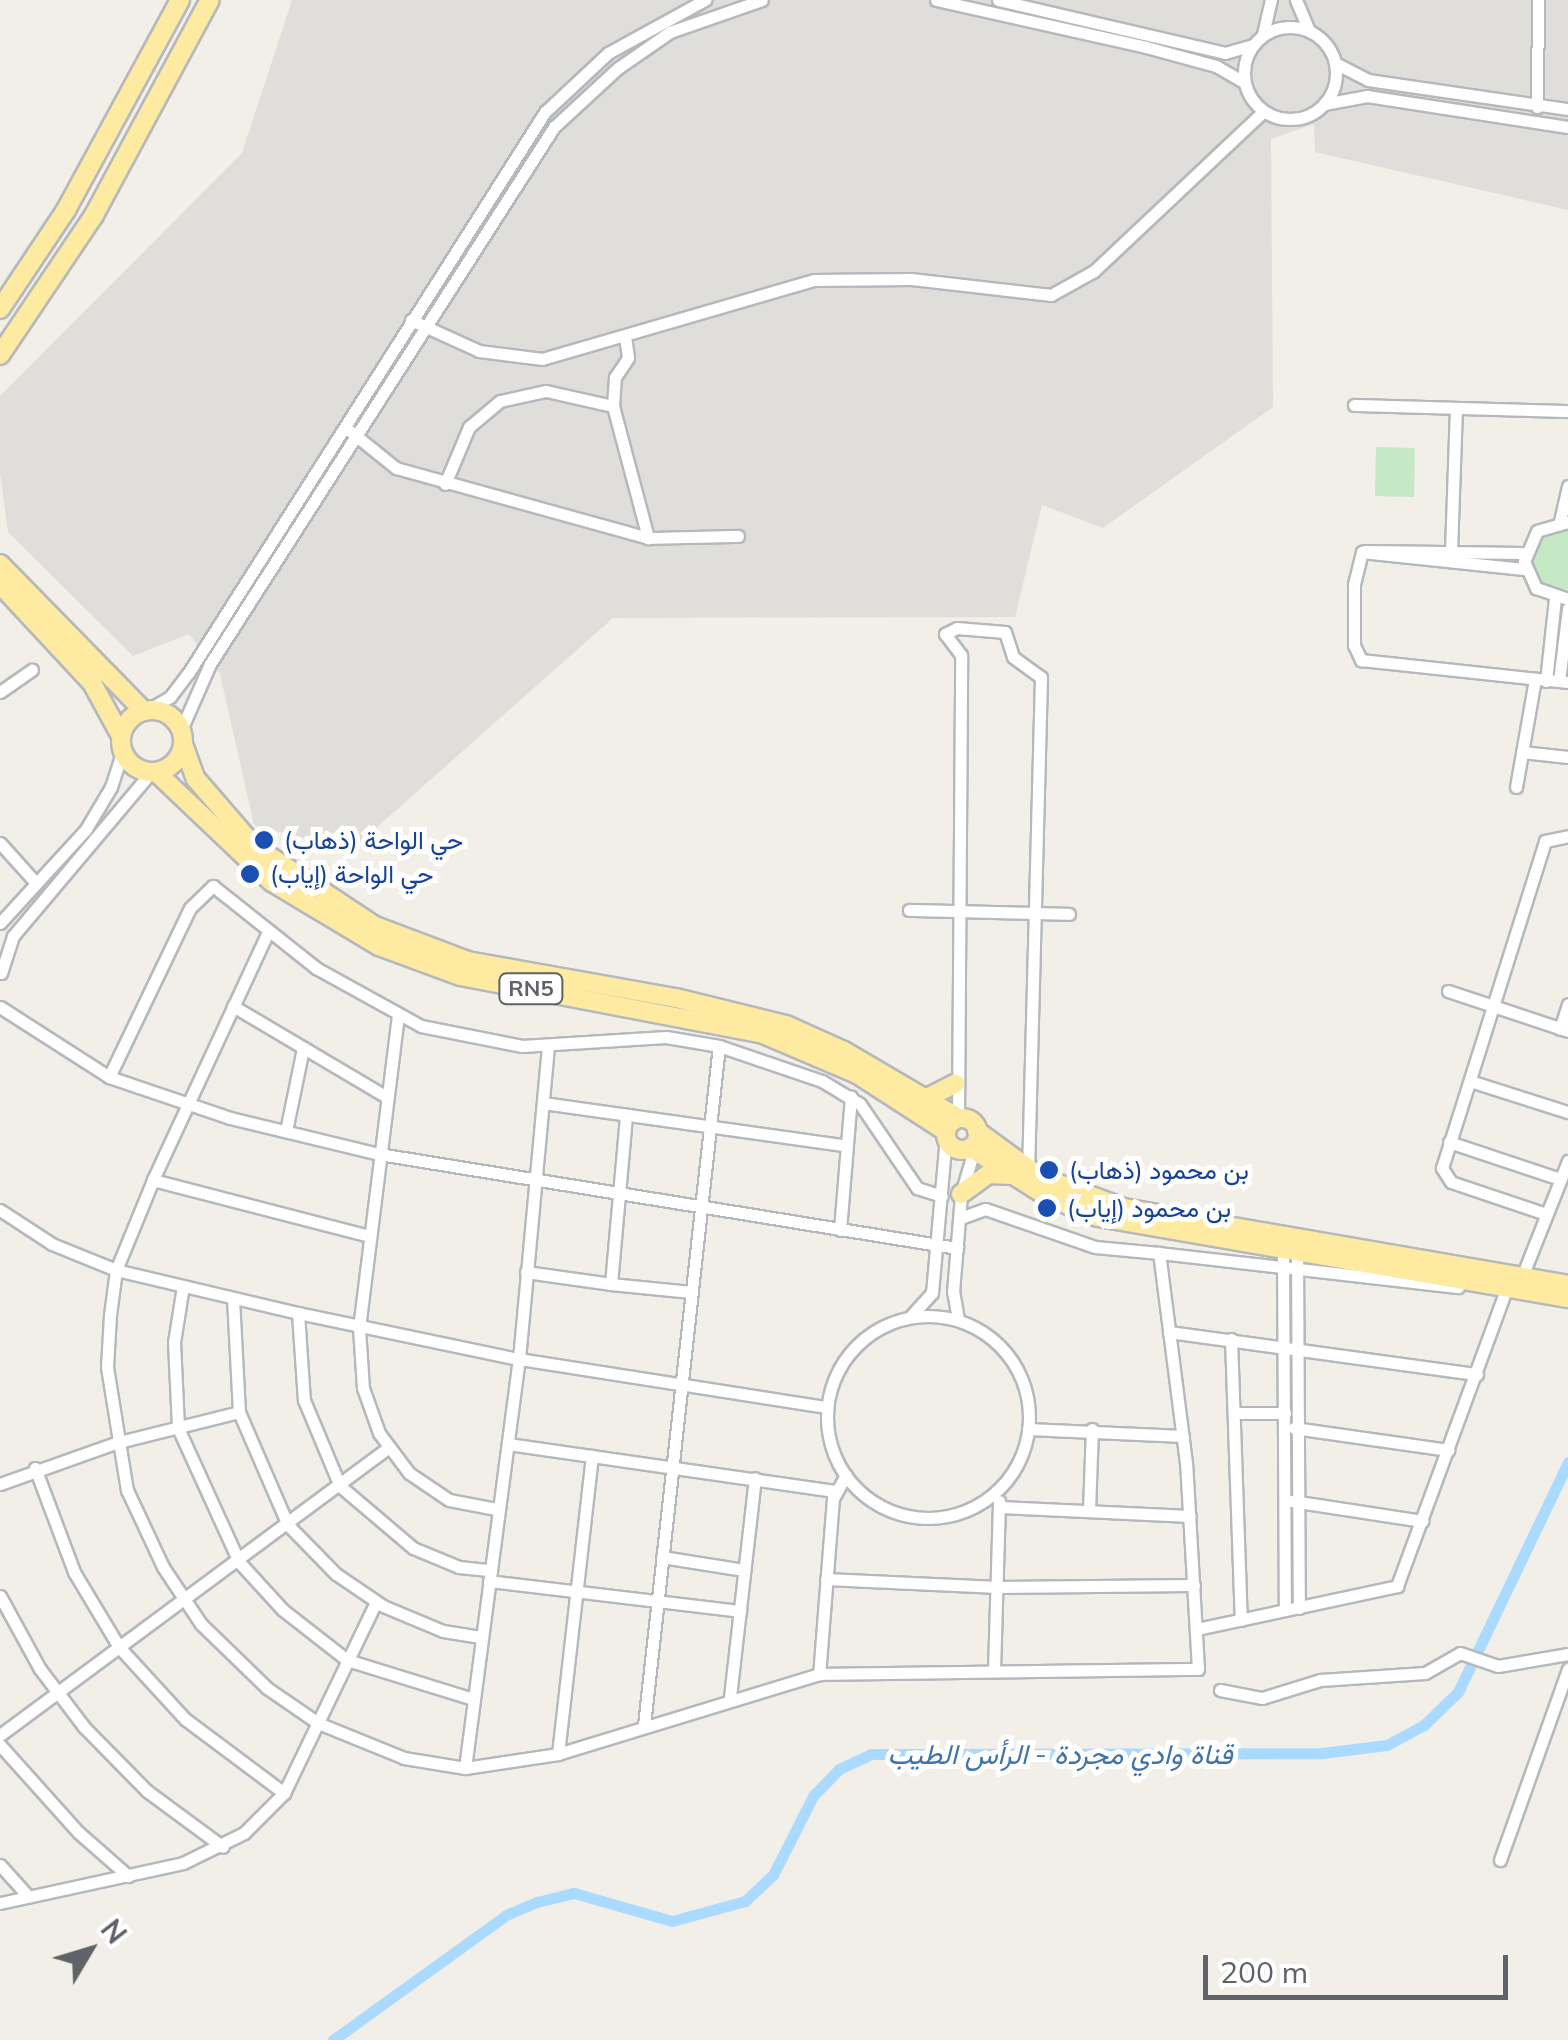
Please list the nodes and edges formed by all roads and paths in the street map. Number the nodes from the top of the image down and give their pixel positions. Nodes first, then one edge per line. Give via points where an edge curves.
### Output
1 (180, 0) edge
2 (210, 0) edge
3 (705, 0) edge
4 (762, 0) edge
5 (936, 0) edge
6 (998, 0) edge
7 (1272, 0) edge
8 (1296, 0) edge
9 (1538, 0) edge
10 (1309, 31) junction
11 (1258, 40) junction
12 (1335, 63) junction
13 (1244, 82) junction
14 (1324, 104) junction
15 (1537, 104) junction
16 (1568, 109) edge
17 (1264, 112) junction
18 (1535, 121) junction
19 (1568, 127) edge
20 (0, 308) edge
21 (411, 320) junction
22 (425, 328) junction
23 (625, 336) junction
24 (0, 355) edge
25 (613, 406) junction
26 (1354, 406) dead end
27 (1456, 409) junction
28 (1568, 411) edge
29 (343, 425) junction
30 (355, 435) junction
31 (445, 484) junction
32 (1568, 486) edge
33 (1564, 522) edge
34 (738, 536) dead end
35 (648, 538) junction
36 (1451, 551) junction
37 (1362, 552) junction
38 (1524, 553) junction
39 (0, 564) edge
40 (1525, 569) junction
41 (0, 584) edge
42 (1562, 599) edge
43 (1568, 609) edge
44 (32, 670) dead end
45 (1552, 681) edge
46 (0, 692) edge
47 (146, 711) junction
48 (182, 737) junction
49 (122, 744) junction
50 (1522, 752) junction
51 (1568, 758) edge
52 (154, 772) junction
53 (1516, 787) dead end
54 (1568, 836) edge
55 (0, 844) edge
56 (36, 884) junction
57 (909, 910) dead end
58 (957, 911) junction
59 (1037, 913) junction
60 (1069, 914) dead end
61 (0, 923) edge
62 (267, 934) junction
63 (0, 974) edge
64 (1448, 991) dead end
65 (1568, 1004) edge
66 (233, 1006) junction
67 (0, 1007) edge
68 (1495, 1008) junction
69 (398, 1016) junction
70 (1564, 1030) edge
71 (548, 1045) junction
72 (720, 1046) junction
73 (304, 1048) junction
74 (109, 1077) junction
75 (1470, 1081) junction
76 (955, 1084) junction
77 (385, 1096) junction
78 (851, 1096) junction
79 (925, 1099) junction
80 (544, 1102) junction
81 (186, 1104) junction
82 (1568, 1112) edge
83 (626, 1116) junction
84 (950, 1128) junction
85 (710, 1129) junction
86 (286, 1131) junction
87 (975, 1140) junction
88 (1450, 1142) junction
89 (843, 1145) junction
90 (378, 1154) junction
91 (1568, 1162) edge
92 (1020, 1173) junction
93 (1560, 1179) junction
94 (153, 1180) junction
95 (533, 1181) junction
96 (619, 1195) junction
97 (952, 1195) junction
98 (0, 1210) edge
99 (700, 1210) junction
100 (1546, 1214) junction
101 (960, 1218) junction
102 (840, 1230) junction
103 (369, 1236) junction
104 (937, 1246) junction
105 (957, 1248) junction
106 (1159, 1254) junction
107 (1290, 1260) junction
108 (116, 1270) junction
109 (526, 1272) junction
110 (611, 1284) junction
111 (1512, 1284) junction
112 (1568, 1285) edge
113 (183, 1286) junction
114 (691, 1292) junction
115 (233, 1298) junction
116 (1568, 1298) edge
117 (298, 1314) junction
118 (911, 1316) junction
119 (958, 1318) junction
120 (359, 1328) junction
121 (1168, 1332) junction
122 (1231, 1338) junction
123 (1291, 1347) junction
124 (519, 1359) junction
125 (1477, 1374) junction
126 (680, 1385) junction
127 (827, 1407) junction
128 (239, 1412) junction
129 (1236, 1413) junction
130 (1285, 1413) junction
131 (178, 1428) junction
132 (1291, 1428) junction
133 (1028, 1429) junction
134 (1092, 1429) junction
135 (1183, 1436) junction
136 (115, 1442) junction
137 (508, 1444) junction
138 (388, 1448) junction
139 (1448, 1450) junction
140 (592, 1456) junction
141 (36, 1468) junction
142 (671, 1471) junction
143 (846, 1475) junction
144 (755, 1478) junction
145 (0, 1484) edge
146 (340, 1486) junction
147 (835, 1491) junction
148 (996, 1493) junction
149 (1291, 1501) junction
150 (1000, 1507) junction
151 (496, 1509) junction
152 (1089, 1510) junction
153 (1190, 1516) junction
154 (1422, 1521) junction
155 (288, 1525) junction
156 (662, 1558) junction
157 (239, 1562) junction
158 (744, 1570) junction
159 (489, 1575) junction
160 (826, 1579) junction
161 (1194, 1585) junction
162 (998, 1588) junction
163 (575, 1590) junction
164 (0, 1596) edge
165 (656, 1601) junction
166 (185, 1602) junction
167 (376, 1602) junction
168 (1299, 1608) junction
169 (1285, 1610) junction
170 (740, 1611) junction
171 (1240, 1620) junction
172 (1197, 1630) junction
173 (481, 1637) junction
174 (120, 1647) junction
175 (1568, 1654) edge
176 (347, 1660) junction
177 (1568, 1669) edge
178 (994, 1671) junction
179 (819, 1674) junction
180 (1220, 1690) dead end
181 (56, 1693) junction
182 (730, 1697) junction
183 (473, 1699) junction
184 (318, 1723) junction
185 (644, 1725) junction
186 (0, 1735) edge
187 (0, 1745) edge
188 (558, 1754) junction
189 (465, 1768) junction
190 (284, 1793) junction
191 (223, 1847) junction
192 (1500, 1860) dead end
193 (0, 1865) edge
194 (128, 1876) junction
195 (28, 1896) junction
196 (0, 1903) edge

1 - 20 highway via 66,210
2 - 24 highway via 94,215
3 - 21 street via 644,30 575,80 516,152
4 - 22 street via 670,32 582,96 526,166
5 - 13 street via 1146,47 1216,66
6 - 11 street via 1225,52
7 - 11 street
8 - 10 street
9 - 15 street
10 - 11 street via 1286,27
10 - 12 street
11 - 13 street
12 - 14 street
12 - 15 street via 1354,77
13 - 17 street
14 - 17 street via 1289,119
14 - 18 street via 1367,96
15 - 16 street
15 - 18 street
17 - 23 street via 1094,271 1065,290 1037,296 911,279 814,280
18 - 19 street
21 - 22 street
21 - 29 street
22 - 23 street via 478,350 530,359
22 - 30 street
23 - 25 street via 628,358 614,377
25 - 31 street via 546,391 500,401 469,428
25 - 35 street
26 - 27 street
27 - 28 street
27 - 36 street
29 - 30 street
29 - 47 street via 189,672 170,697
30 - 31 street via 386,462
30 - 48 street via 210,664
31 - 35 street
32 - 33 street
33 - 38 street via 1537,531
34 - 35 street
36 - 37 street
36 - 38 street
37 - 40 street
37 - 45 street via 1354,586 1358,659
38 - 40 street
39 - 47 highway
40 - 42 street via 1536,588
41 - 49 highway, RN5 via 92,683
42 - 45 street
43 - 45 street
44 - 46 street
45 - 50 street
47 - 48 highway via 168,715
47 - 49 highway
48 - 52 highway via 174,763
48 - 79 highway, RN5 via 196,779 254,846 376,926 468,961 676,998 786,1026
49 - 52 highway, RN5 via 134,766
49 - 56 street via 102,805
50 - 51 street
50 - 53 street
52 - 63 street via 13,936
52 - 84 highway, RN5 via 272,882 380,946 460,976 763,1034 857,1074
54 - 68 street via 1545,841
55 - 56 street
56 - 61 street
57 - 58 street
58 - 59 street
58 - 59 street via 961,656 945,634 957,628 1005,632 1013,657 1040,672
58 - 76 street
59 - 60 street
59 - 92 street
62 - 66 street
62 - 69 street
62 - 74 street via 219,888 202,892
64 - 68 street
65 - 70 street
66 - 73 street
66 - 81 street
67 - 74 street
68 - 70 street
68 - 75 street
69 - 71 street via 468,1037
69 - 77 street
71 - 72 street via 627,1036
71 - 80 street
72 - 78 street
72 - 85 street
73 - 77 street
73 - 86 street
74 - 81 street
75 - 82 street
75 - 88 street
76 - 79 highway
76 - 84 street
77 - 90 street
78 - 89 street
78 - 97 street via 904,1174 922,1191
79 - 84 highway, RN5
80 - 83 street
80 - 95 street
81 - 86 street
81 - 94 street
83 - 85 street
83 - 96 street
84 - 87 highway, RN5
84 - 97 street
85 - 89 street
85 - 99 street
86 - 90 street
87 - 92 highway, RN5
87 - 97 street
88 - 93 street
88 - 100 street via 1446,1179
89 - 102 street
90 - 95 street
90 - 103 street
91 - 93 street
92 - 97 highway via 989,1174
92 - 107 highway, RN5 via 1098,1217
92 - 111 highway, RN5 via 1159,1216
93 - 100 street
94 - 103 street
94 - 108 street
95 - 96 street
95 - 109 street
96 - 99 street
96 - 110 street
97 - 101 street
97 - 104 street
98 - 108 street via 52,1244
99 - 102 street
99 - 114 street
100 - 111 street
101 - 105 street
101 - 106 street via 985,1209 1095,1247
102 - 104 street
103 - 120 street
104 - 105 street
104 - 118 street via 930,1296
105 - 119 street
106 - 107 street
106 - 121 street
107 - 111 highway, RN5
107 - 123 street
108 - 113 street
108 - 136 street via 107,1367
109 - 110 street
109 - 124 street
110 - 114 street
111 - 112 highway, RN5
111 - 116 highway, RN5
111 - 125 street
113 - 115 street
113 - 131 street via 174,1342
114 - 126 street
115 - 117 street
115 - 128 street
117 - 120 street
117 - 146 street via 304,1400
118 - 119 street
118 - 127 street via 868,1335 852,1352
119 - 133 street via 998,1345 1015,1366
120 - 124 street
120 - 138 street via 363,1388
121 - 122 street
121 - 135 street
122 - 123 street
122 - 129 street
123 - 125 street
123 - 130 street
123 - 132 street
124 - 126 street
124 - 137 street
125 - 139 street
126 - 127 street
126 - 142 street
127 - 143 street via 828,1433
128 - 131 street
128 - 155 street
129 - 130 street
129 - 171 street
130 - 132 street
131 - 136 street
131 - 157 street
132 - 139 street
132 - 149 street
133 - 134 street
133 - 148 street via 1016,1467
134 - 135 street
134 - 152 street
135 - 153 street
136 - 141 street
136 - 166 street via 133,1504
137 - 140 street
137 - 151 street
138 - 146 street
138 - 151 street via 436,1494
139 - 154 street
140 - 142 street
140 - 163 street
141 - 145 street
141 - 174 street via 74,1572
142 - 144 street
142 - 156 street
143 - 147 street
143 - 148 street via 885,1509 921,1518 968,1510
144 - 147 street
144 - 158 street
146 - 155 street
146 - 159 street via 413,1548
147 - 160 street
148 - 150 street
149 - 154 street
149 - 168 street
149 - 169 street
150 - 152 street
150 - 162 street
151 - 159 street
152 - 153 street
153 - 161 street
154 - 168 street via 1397,1586
155 - 157 street
155 - 167 street via 336,1574
156 - 158 street
156 - 165 street
157 - 166 street
157 - 176 street via 283,1610
158 - 170 street
159 - 163 street
159 - 173 street
160 - 162 street
160 - 179 street
161 - 162 street
161 - 172 street
162 - 178 street
163 - 165 street
163 - 188 street
164 - 181 street
165 - 170 street
165 - 185 street
166 - 174 street
166 - 184 street via 227,1652
167 - 173 street via 416,1622
167 - 176 street
168 - 169 street
169 - 171 street
170 - 182 street
171 - 172 street
172 - 178 street via 1195,1671
173 - 183 street
174 - 181 street
174 - 190 street via 192,1726
175 - 180 street via 1498,1666 1466,1652 1425,1673 1320,1680 1262,1698
176 - 183 street
176 - 184 street
177 - 192 street
178 - 179 street
179 - 182 street
181 - 186 street
181 - 191 street via 120,1766
182 - 185 street
183 - 189 street
184 - 189 street via 404,1758
184 - 190 street
185 - 188 street
187 - 194 street via 66,1820
188 - 189 street
190 - 191 street
191 - 194 street
193 - 195 street
194 - 195 street
195 - 196 street

